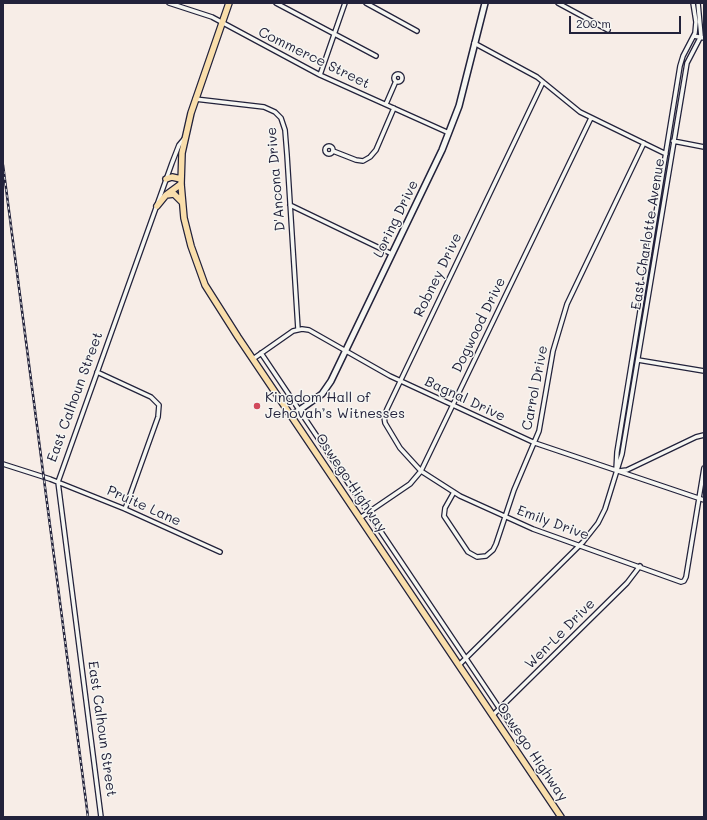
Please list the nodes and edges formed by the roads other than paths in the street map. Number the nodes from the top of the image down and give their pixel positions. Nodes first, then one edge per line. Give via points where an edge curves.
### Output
1 (169, 3) edge
2 (229, 3) edge
3 (276, 3) edge
4 (345, 3) edge
5 (366, 3) edge
6 (484, 3) edge
7 (558, 3) edge
8 (693, 3) edge
9 (698, 3) edge
10 (222, 23) junction
11 (608, 30) dead end
12 (417, 31) dead end
13 (334, 34) junction
14 (694, 36) junction
15 (702, 36) edge
16 (474, 43) junction
17 (376, 56) dead end
18 (320, 75) junction
19 (396, 81) dead end
20 (543, 82) junction
21 (195, 99) junction
22 (386, 104) junction
23 (394, 108) junction
24 (591, 118) junction
25 (450, 133) junction
26 (184, 140) junction
27 (668, 140) junction
28 (674, 141) junction
29 (644, 143) junction
30 (704, 147) edge
31 (333, 152) dead end
32 (666, 154) junction
33 (166, 179) junction
34 (181, 181) junction
35 (166, 195) junction
36 (183, 202) junction
37 (290, 205) junction
38 (157, 206) junction
39 (392, 254) junction
40 (298, 329) junction
41 (345, 351) junction
42 (261, 353) junction
43 (253, 359) junction
44 (638, 360) junction
45 (704, 371) edge
46 (98, 372) junction
47 (400, 381) junction
48 (453, 406) junction
49 (300, 411) junction
50 (292, 416) junction
51 (704, 435) edge
52 (534, 443) junction
53 (3, 464) edge
54 (704, 468) edge
55 (421, 471) junction
56 (616, 471) junction
57 (58, 482) junction
58 (454, 492) junction
59 (699, 499) junction
60 (704, 500) edge
61 (125, 509) junction
62 (368, 513) junction
63 (505, 517) junction
64 (360, 518) junction
65 (580, 545) junction
66 (220, 552) dead end
67 (640, 566) junction
68 (466, 658) junction
69 (459, 665) junction
70 (500, 709) junction
71 (493, 716) junction
72 (514, 730) dead end
73 (102, 817) edge
74 (561, 817) edge

1 - 10 street, Commerce Street via 212,17
2 - 10 main road, East Calhoun Street
3 - 13 street
4 - 13 street
5 - 12 street
6 - 16 street, Loring Drive
7 - 11 street
8 - 14 street, East Charlotte Avenue via 696,22
9 - 15 street
10 - 18 street, Commerce Street
10 - 21 main road, East Calhoun Street
13 - 17 street
13 - 18 street
14 - 15 street
14 - 27 street, East Charlotte Avenue via 682,61
15 - 28 street, East Charlotte Avenue via 687,63
16 - 20 street
16 - 25 street, Loring Drive
18 - 22 street, Commerce Street
19 - 22 street
20 - 24 street via 572,107
20 - 47 street, Robney Drive
21 - 26 main road, East Calhoun Street
21 - 37 street, D'Ancona Drive via 264,106 280,115 285,130
22 - 23 street, Commerce Street
23 - 25 street, Commerce Street
23 - 31 street via 376,150 370,157 363,161
24 - 29 street
24 - 48 street, Dogwood Drive
25 - 39 street, Loring Drive
26 - 33 street, East Calhoun Street via 179,145
26 - 34 main road, Oswego Highway
27 - 28 street
27 - 32 street, East Charlotte Avenue
28 - 30 street
28 - 44 street, East Charlotte Avenue
29 - 32 street
29 - 52 street, Carrol Drive via 562,315 539,431
32 - 56 street, East Charlotte Avenue
33 - 34 main road via 172,177
33 - 38 street, East Calhoun Street
34 - 35 main road
34 - 36 main road, Oswego Highway
35 - 36 main road via 174,194
35 - 38 main road
36 - 43 main road, Oswego Highway via 191,246 205,285
37 - 39 street
37 - 40 street, D'Ancona Drive
38 - 46 street, East Calhoun Street
39 - 41 street, Loring Drive
40 - 41 street, Bagnal Drive via 312,332
40 - 42 street
41 - 47 street, Bagnal Drive
41 - 49 street, Loring Drive via 326,389
42 - 43 street
42 - 49 street, Oswego Highway
43 - 50 main road, Oswego Highway
44 - 45 street
44 - 56 street, East Charlotte Avenue via 622,454
46 - 57 street, East Calhoun Street
46 - 61 street via 151,396 159,405 158,417
47 - 48 street, Bagnal Drive
47 - 55 street, Robney Drive via 385,413 385,423 400,448
48 - 52 street, Bagnal Drive
48 - 55 street, Dogwood Drive
49 - 50 street, Loring Drive
49 - 62 street, Oswego Highway
50 - 64 main road, Oswego Highway
51 - 56 street via 627,470
52 - 56 street, Bagnal Drive
52 - 63 street, Carrol Drive
53 - 57 street, Pruite Lane
54 - 59 street
55 - 58 street, Emily Drive
55 - 62 street, Dogwood Drive via 410,484
56 - 59 street, Bagnal Drive
56 - 65 street, East Charlotte Avenue via 604,513
57 - 61 street, Pruite Lane
57 - 73 street, East Calhoun Street
58 - 63 street, Emily Drive
58 - 63 street, Carrol Drive via 445,508 444,516 473,556 483,557 493,550
59 - 60 street, Bagnal Drive
59 - 67 street, Emily Drive via 684,581
61 - 66 street, Pruite Lane
62 - 64 street, Dogwood Drive
62 - 68 street, Oswego Highway
63 - 65 street, Emily Drive
64 - 69 main road, Oswego Highway
65 - 67 street, Emily Drive
65 - 68 street, East Charlotte Avenue
67 - 70 street, Wen-Le Drive via 627,583
68 - 69 street, East Charlotte Avenue
68 - 70 street, Oswego Highway
69 - 71 main road, Oswego Highway
70 - 71 street, Wen-Le Drive
70 - 72 street, Oswego Highway
71 - 74 main road, Oswego Highway

